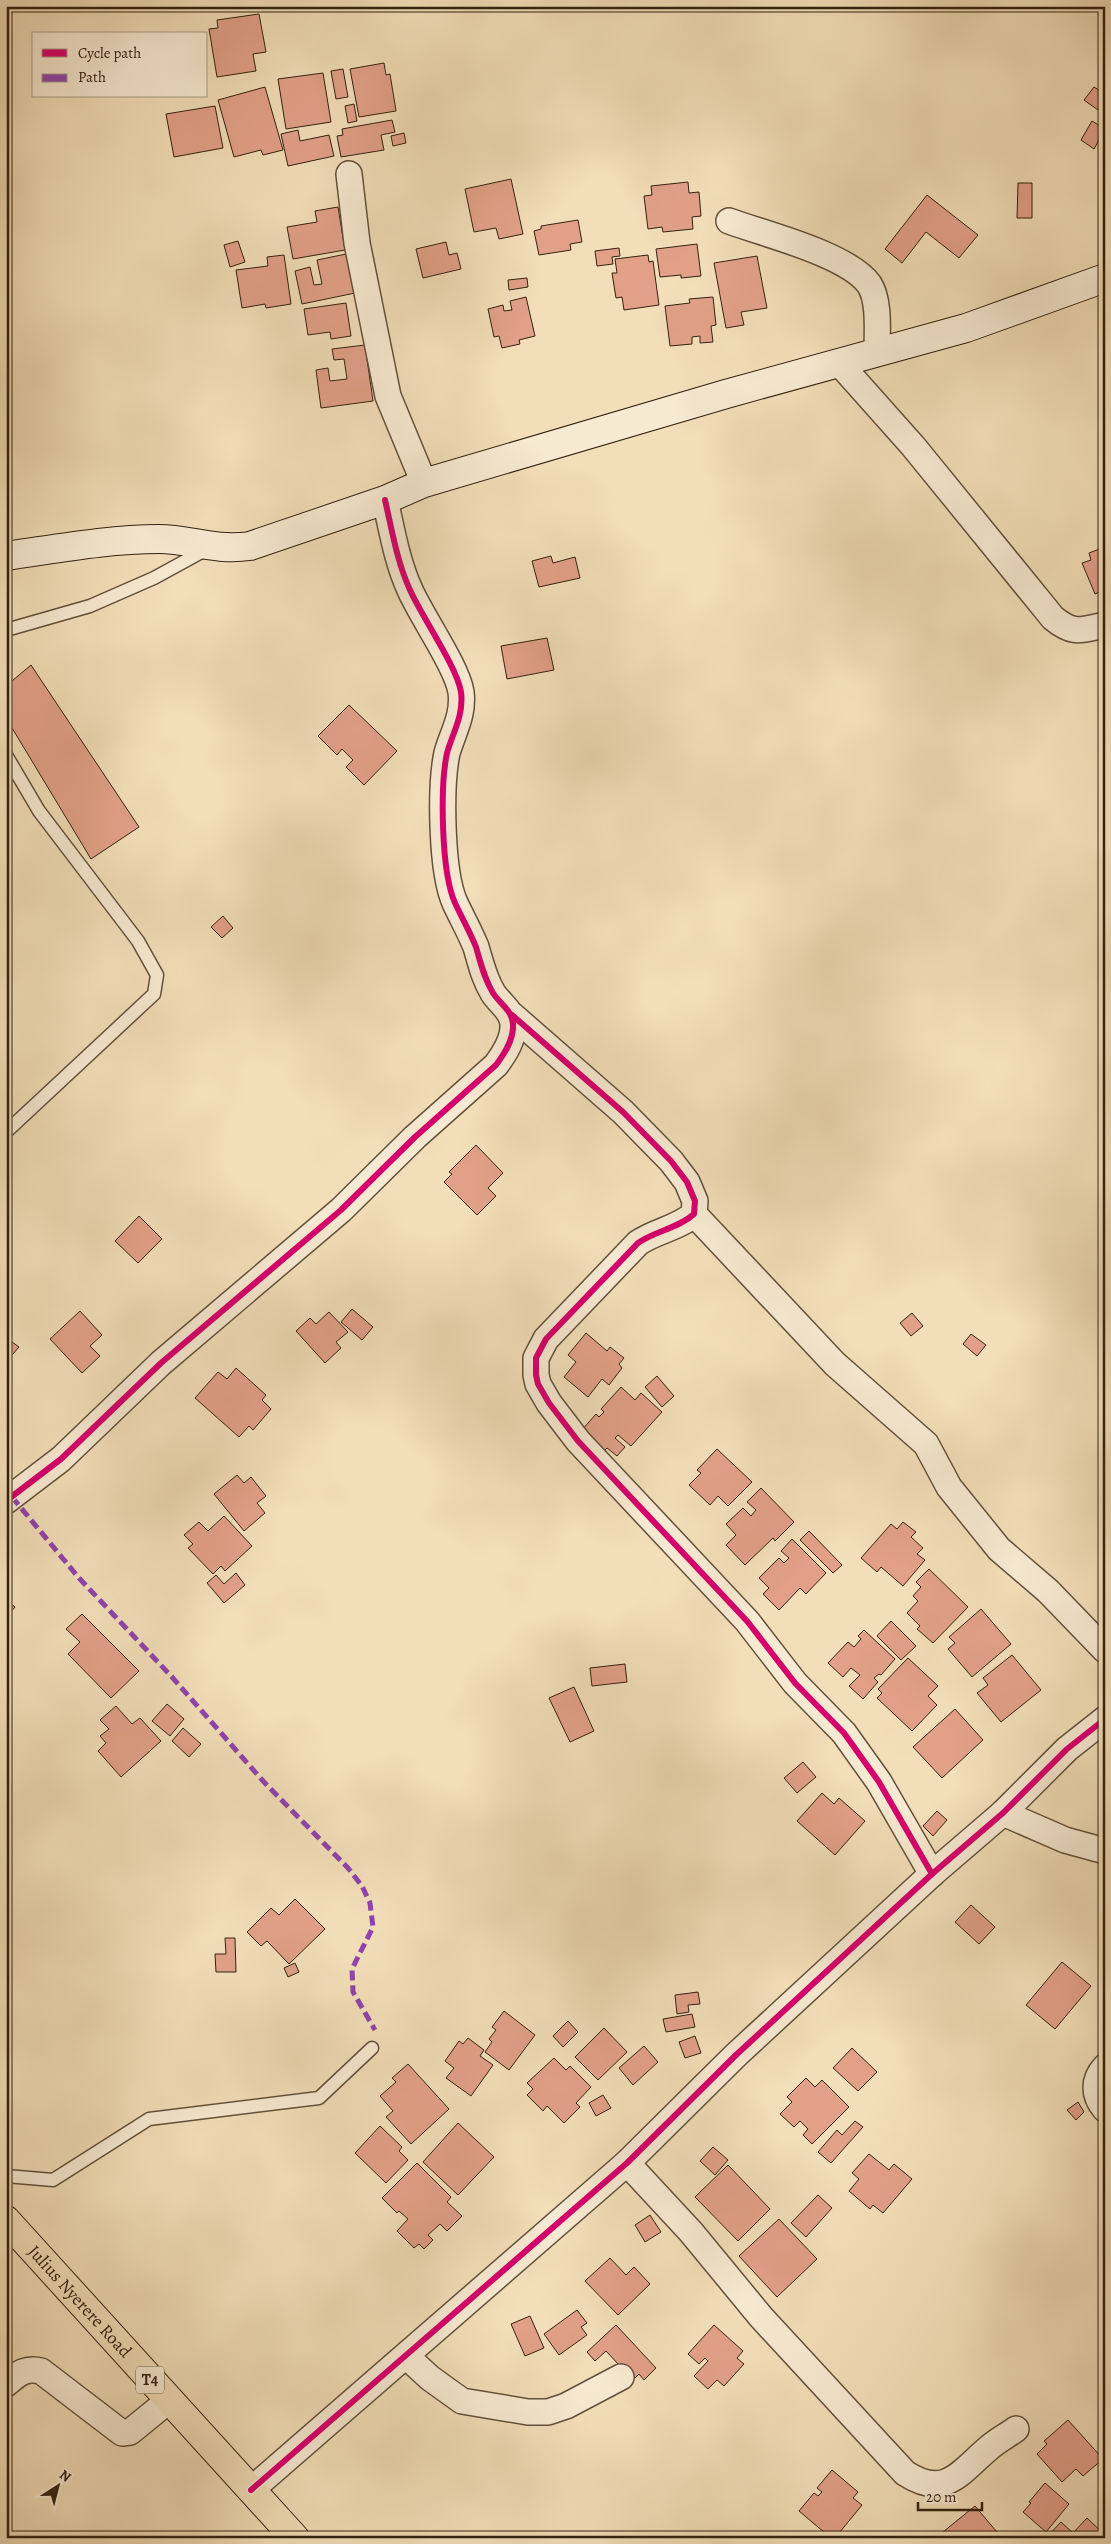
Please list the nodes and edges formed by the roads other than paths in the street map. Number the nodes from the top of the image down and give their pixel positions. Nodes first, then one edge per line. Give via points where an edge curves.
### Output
1 (349, 174) dead end
2 (728, 221) dead end
3 (1105, 278) edge
4 (877, 352) junction
5 (840, 364) junction
6 (424, 483) junction
7 (385, 500) junction
8 (211, 547) junction
9 (6, 556) edge
10 (1105, 625) edge
11 (6, 630) edge
12 (6, 755) edge
13 (512, 1015) junction
14 (552, 1052) junction
15 (496, 1065) junction
16 (6, 1132) edge
17 (694, 1214) junction
18 (6, 1501) edge
19 (1105, 1650) edge
20 (1105, 1720) edge
21 (1003, 1813) junction
22 (1105, 1851) edge
23 (932, 1874) junction
24 (372, 2048) dead end
25 (1105, 2067) edge
26 (1105, 2109) edge
27 (627, 2163) junction
28 (6, 2176) edge
29 (6, 2220) edge
30 (406, 2356) junction
31 (621, 2377) dead end
32 (6, 2384) edge
33 (168, 2401) junction
34 (1016, 2430) dead end
35 (251, 2490) junction
36 (295, 2538) edge

1 - 6 street via 357,243 388,396
2 - 4 street via 826,255 849,267 869,284 877,309
3 - 4 main road via 966,328
4 - 5 main road
5 - 6 main road via 708,399
5 - 10 street via 1053,618 1066,629 1081,630
6 - 7 main road
7 - 8 main road via 250,546
7 - 13 street via 395,545 410,589 461,690 461,711 445,764 442,799 445,846 454,901 476,947 484,977
8 - 9 main road via 160,538
8 - 11 lane via 154,578 90,606
12 - 16 lane via 39,811 138,942 157,975 154,994
13 - 14 street
13 - 15 street via 511,1039
14 - 15 street via 523,1055
14 - 17 street via 623,1112 671,1161 690,1189 695,1201
15 - 18 street via 414,1137 341,1210 161,1363 61,1459
17 - 19 street via 835,1364 926,1444 949,1487 998,1549 1048,1591
17 - 23 street via 687,1221 638,1243 546,1339 536,1358 538,1384 578,1441 747,1621 795,1683 844,1733 879,1782
20 - 21 street via 1067,1749
21 - 22 street via 1065,1840
21 - 23 street
23 - 27 street via 736,2055
24 - 28 lane via 319,2098 149,2119 53,2180
25 - 26 street via 1095,2084
27 - 30 street
27 - 34 street via 691,2232 761,2318 905,2473 920,2483 939,2484 960,2477 990,2447
29 - 33 highway, Julius Nyerere Road / T4
30 - 31 street via 462,2401 528,2412 548,2412 566,2406
30 - 35 street
32 - 33 street via 21,2371 41,2371 122,2433 130,2432
33 - 35 highway, Julius Nyerere Road / T4
35 - 36 highway, Julius Nyerere Road / T4

